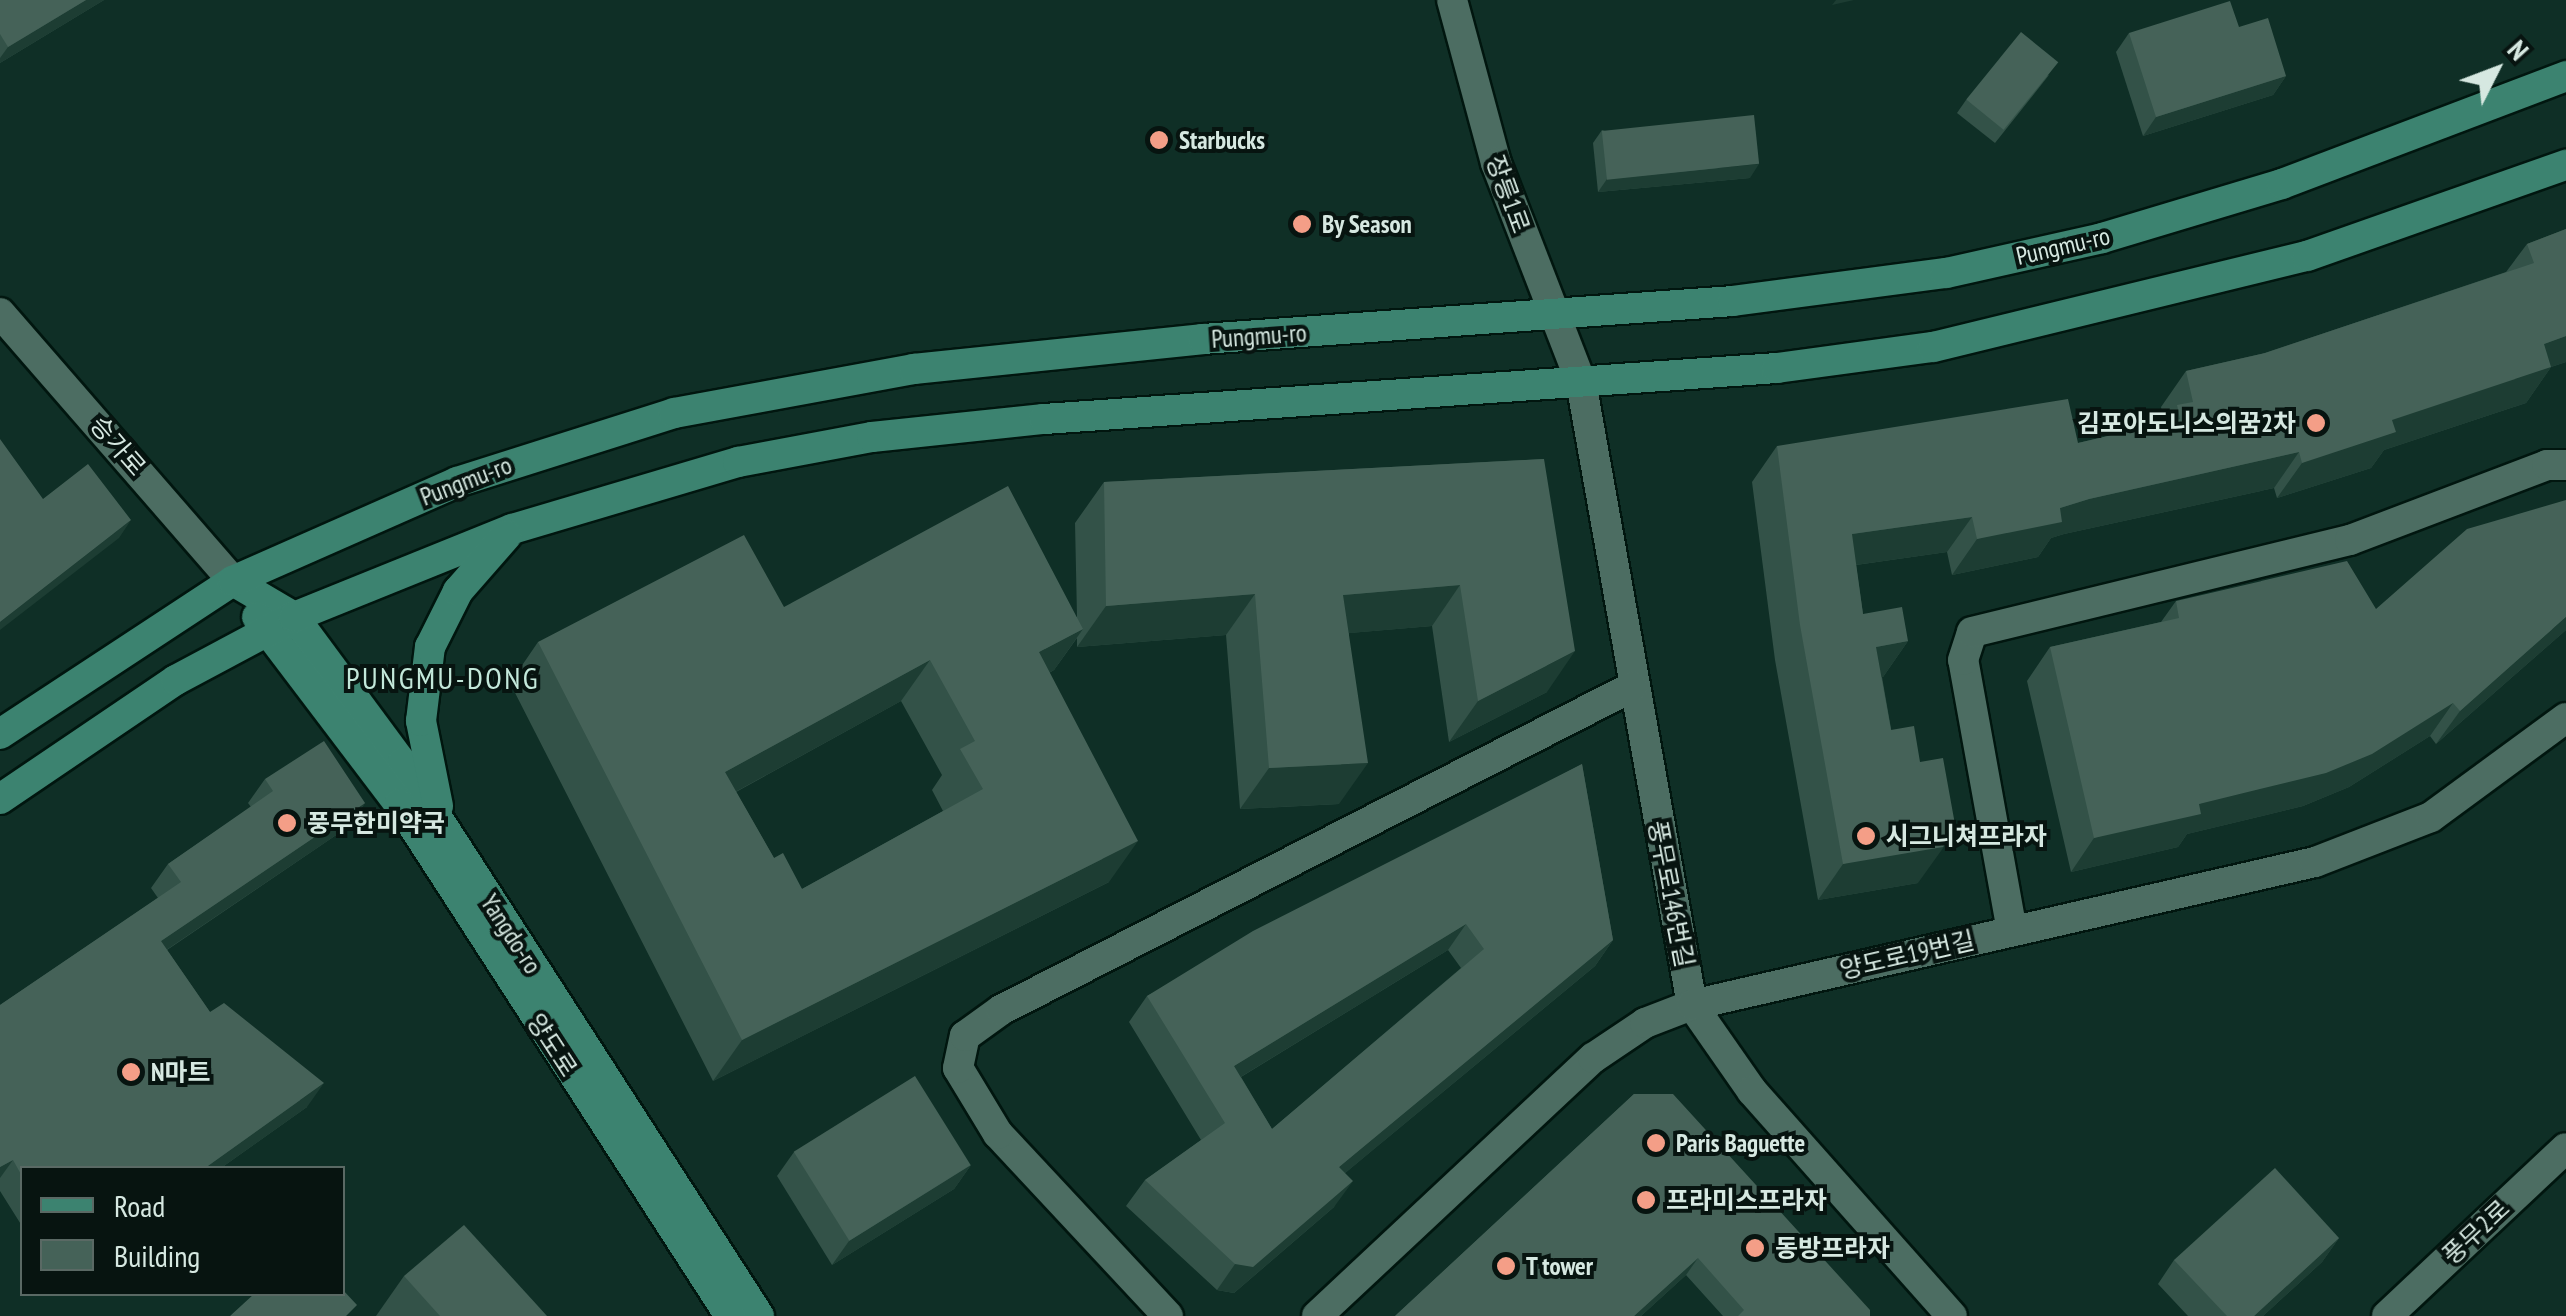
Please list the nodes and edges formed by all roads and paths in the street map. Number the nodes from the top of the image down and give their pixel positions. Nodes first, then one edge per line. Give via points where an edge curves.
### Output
1 (1452, 0) edge
2 (2566, 76) edge
3 (2566, 165) edge
4 (0, 314) edge
5 (1554, 317) junction
6 (1581, 382) junction
7 (2566, 465) edge
8 (512, 530) junction
9 (233, 581) junction
10 (294, 617) junction
11 (266, 630) junction
12 (1632, 688) junction
13 (2566, 718) edge
14 (0, 734) edge
15 (0, 799) edge
16 (444, 828) junction
17 (2012, 931) junction
18 (1692, 1005) junction
19 (2566, 1148) edge
20 (730, 1316) edge
21 (759, 1316) edge
22 (1168, 1316) edge
23 (1317, 1316) edge
24 (1952, 1316) edge
25 (2387, 1316) edge

1 - 5 street, 장릉1로 via 1496,163
2 - 5 street, Pungmu-ro via 2414,138 2102,238 1946,274
3 - 6 street via 2308,256 2075,317 1933,348
4 - 9 street, 승가로
5 - 6 street, 장릉1로
5 - 9 street, Pungmu-ro via 1203,339 800,386 573,442 457,482
6 - 8 street via 1044,419 872,438 738,462
6 - 12 street, 풍무로146번길
7 - 17 street via 2547,464 2350,540 1972,632 1963,660
8 - 10 street
8 - 16 street via 458,591 430,647 421,721
9 - 10 street, Yangdo-ro
9 - 11 street, 양도로
9 - 14 street, Pungmu-ro
10 - 11 street
10 - 16 street, Yangdo-ro
11 - 15 street via 176,680
11 - 20 street, 양도로 via 399,804
12 - 18 street, 풍무로146번길
12 - 22 street via 1001,1010 965,1036 958,1068 998,1134
13 - 17 street, 양도로19번길 via 2469,794 2390,836 2236,884
16 - 21 street, Yangdo-ro
17 - 18 street, 양도로19번길
18 - 23 street, 양도로19번길 via 1645,1023 1593,1058
18 - 24 street, 풍무로146번길 via 1752,1091
19 - 25 street, 풍무2로

